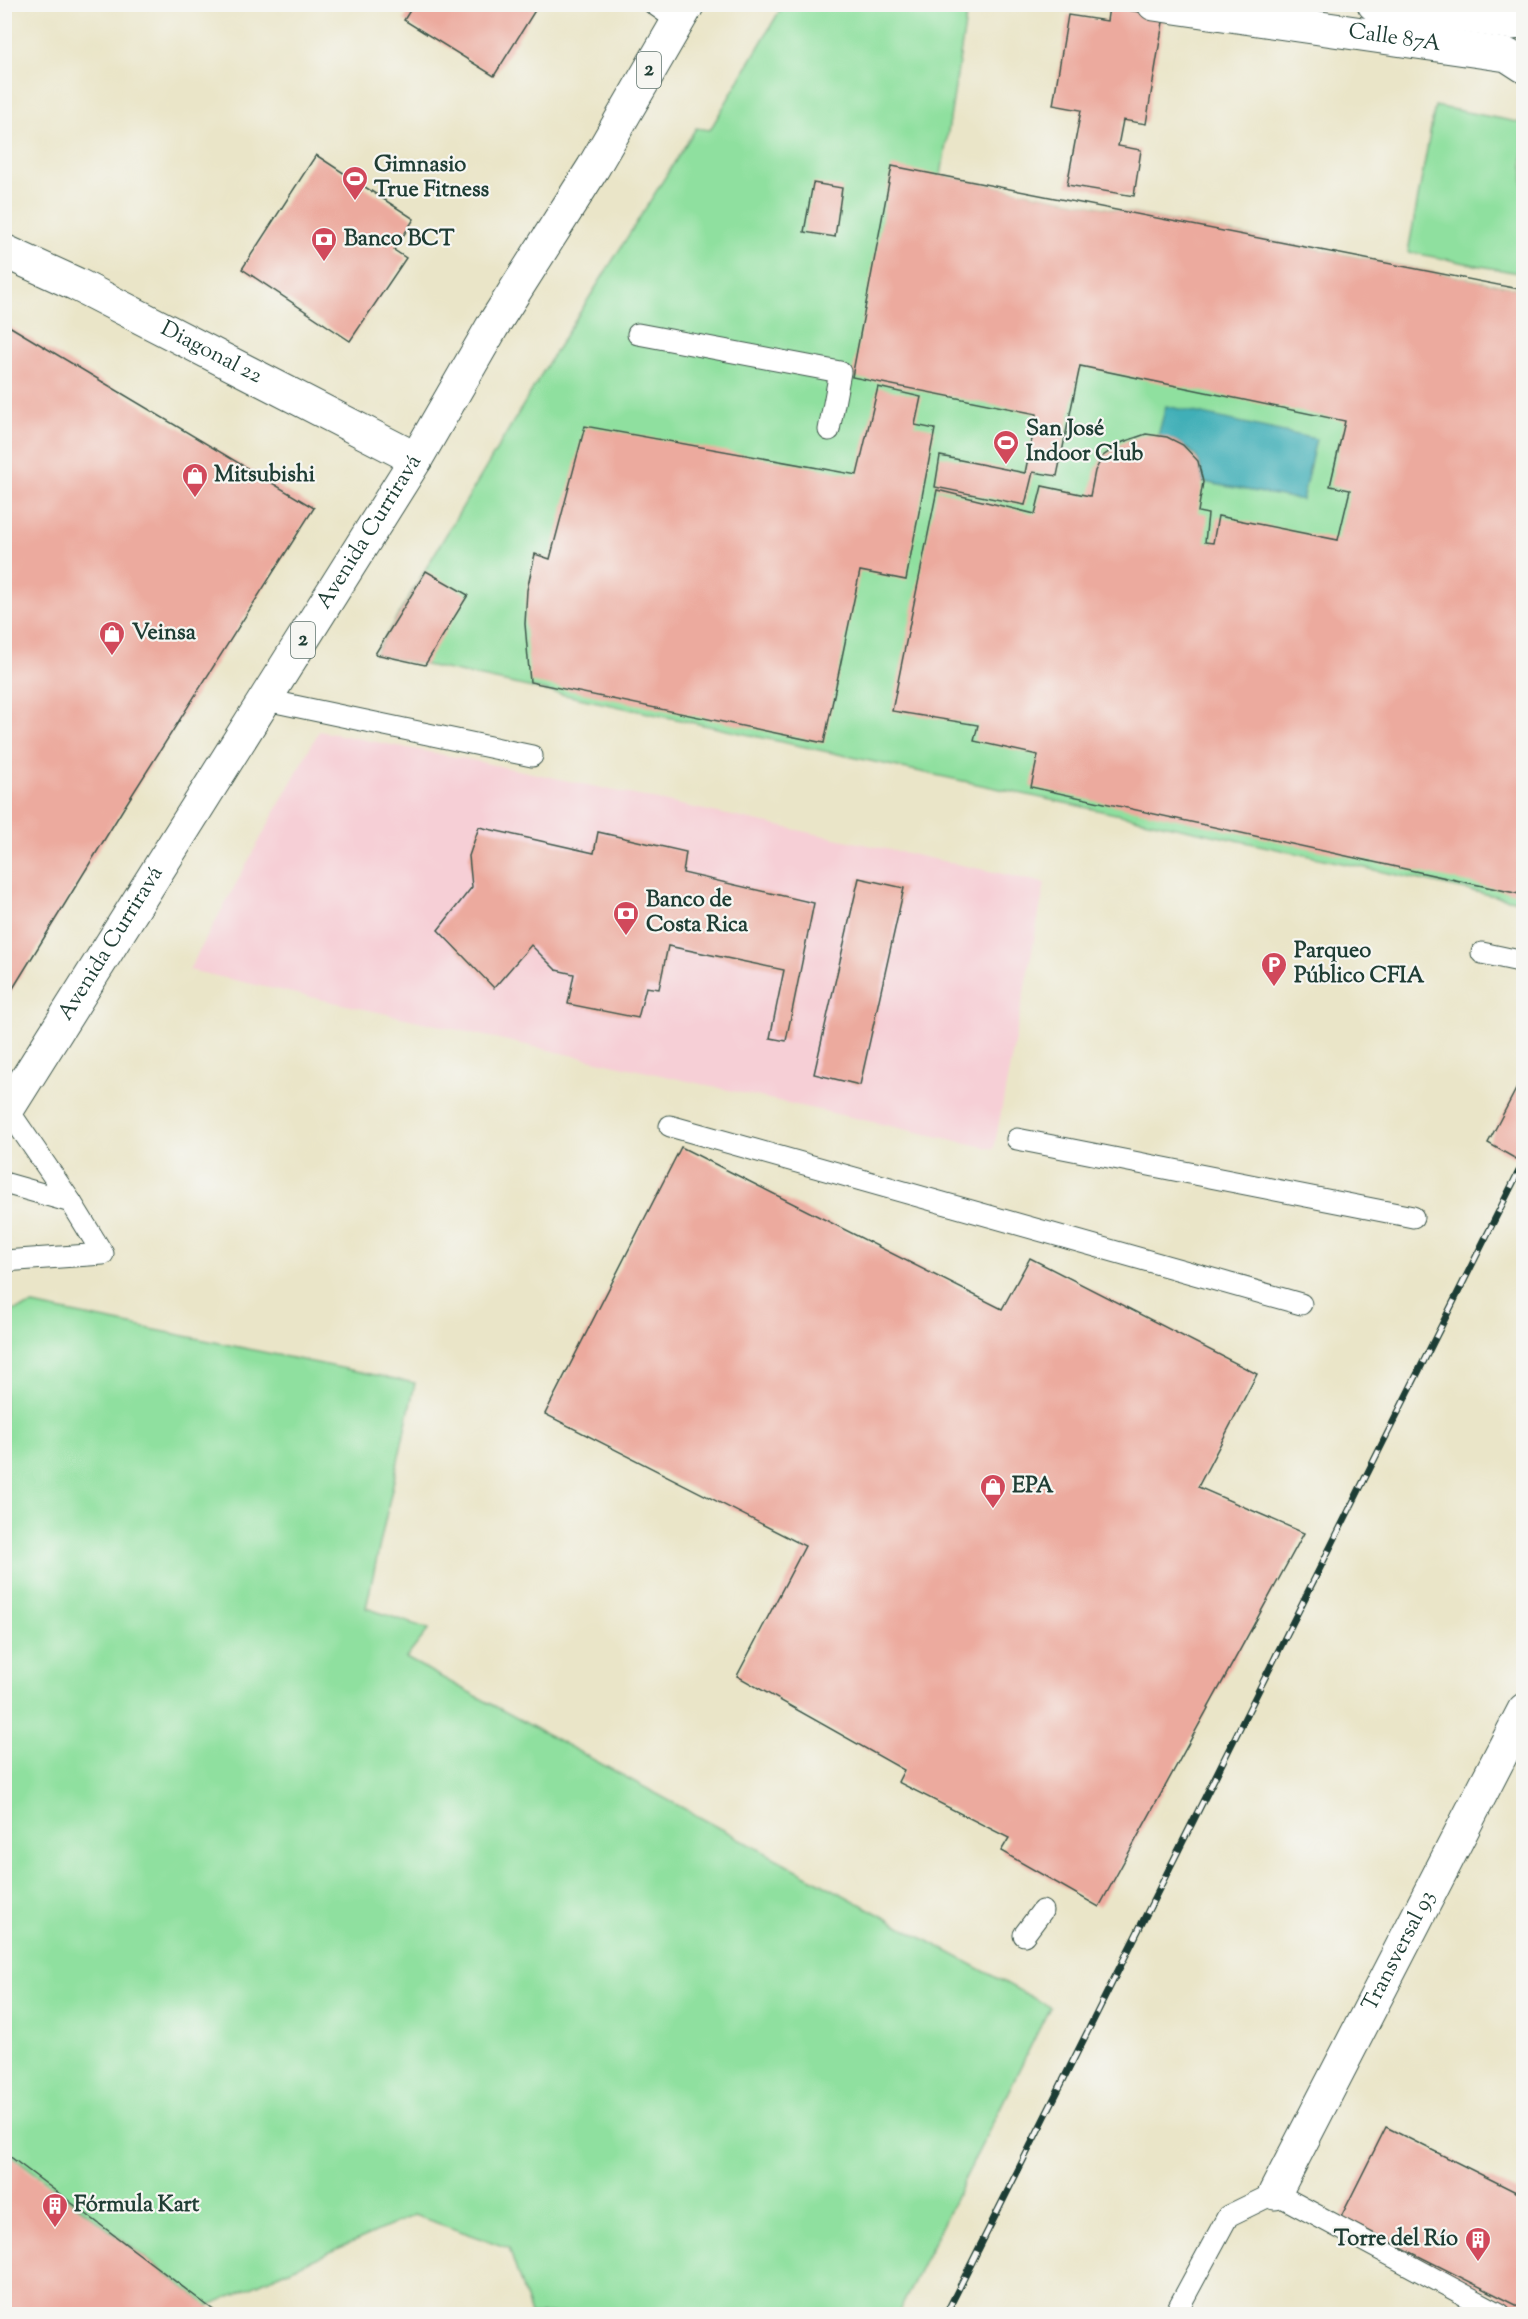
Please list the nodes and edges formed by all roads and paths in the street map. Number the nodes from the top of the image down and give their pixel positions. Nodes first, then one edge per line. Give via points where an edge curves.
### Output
1 (1154, 4) edge
2 (1374, 4) edge
3 (673, 10) edge
4 (1524, 15) edge
5 (1324, 17) edge
6 (1524, 66) edge
7 (4, 251) edge
8 (638, 334) dead end
9 (830, 430) dead end
10 (416, 459) junction
11 (266, 700) junction
12 (532, 756) dead end
13 (1482, 953) dead end
14 (1524, 962) edge
15 (6, 1112) edge
16 (670, 1126) dead end
17 (1017, 1140) dead end
18 (4, 1183) edge
19 (71, 1202) junction
20 (1413, 1217) dead end
21 (4, 1261) edge
22 (1301, 1305) dead end
23 (1524, 1710) edge
24 (1042, 1911) dead end
25 (1024, 1935) dead end
26 (1275, 2193) junction
27 (1175, 2314) edge
28 (1500, 2314) edge

1 - 5 main road, Calle 87A
2 - 4 main road, Calle 87A via 1513,23
3 - 10 main road, Avenida Curriravá / 2 via 593,168 492,327
5 - 6 main road, Calle 87A via 1507,55
7 - 10 main road, Diagonal 22
8 - 9 lane via 840,372
10 - 11 main road, Avenida Curriravá / 2
11 - 12 lane
11 - 15 main road, Avenida Curriravá / 2
13 - 14 lane
15 - 19 lane
16 - 22 lane
17 - 20 lane
18 - 19 lane
19 - 21 lane via 103,1254
23 - 26 main road, Transversal 93
24 - 25 lane
26 - 27 lane via 1227,2216
26 - 28 lane

